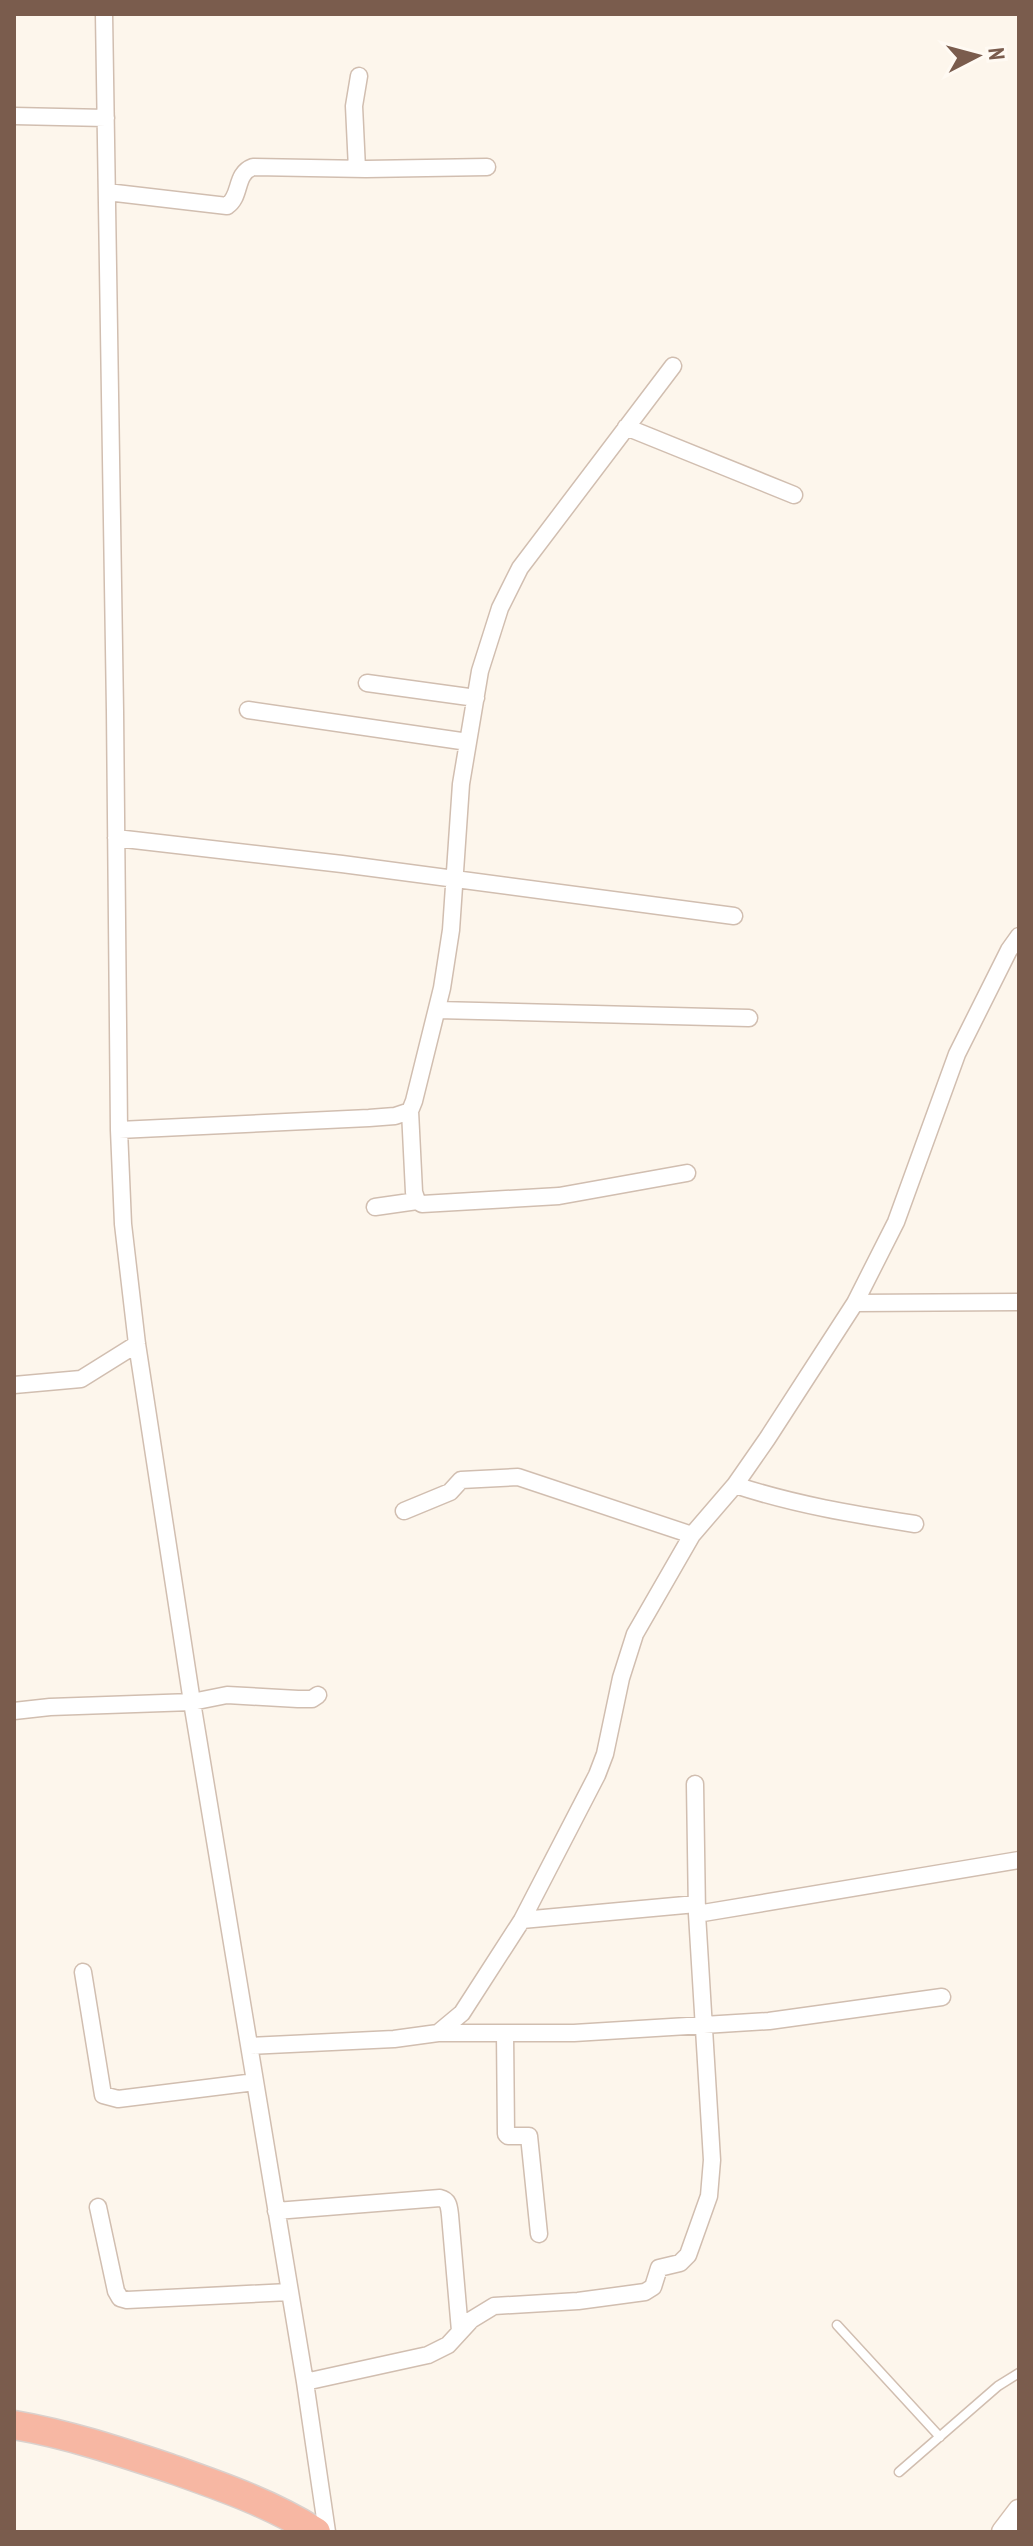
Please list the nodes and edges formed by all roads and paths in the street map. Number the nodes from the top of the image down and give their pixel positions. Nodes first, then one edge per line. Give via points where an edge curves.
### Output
1 (104, 14) edge
2 (359, 76) dead end
3 (14, 116) edge
4 (106, 118) junction
5 (487, 167) dead end
6 (357, 169) junction
7 (107, 192) junction
8 (673, 366) dead end
9 (626, 427) junction
10 (794, 495) dead end
11 (367, 683) dead end
12 (476, 698) junction
13 (248, 710) dead end
14 (468, 742) junction
15 (116, 838) junction
16 (454, 880) junction
17 (734, 916) dead end
18 (1019, 936) edge
19 (437, 1010) junction
20 (749, 1018) dead end
21 (410, 1111) junction
22 (119, 1130) junction
23 (687, 1173) dead end
24 (417, 1201) junction
25 (375, 1207) dead end
26 (1019, 1302) edge
27 (855, 1303) junction
28 (137, 1344) junction
29 (14, 1385) edge
30 (735, 1485) junction
31 (404, 1511) dead end
32 (915, 1524) dead end
33 (692, 1535) junction
34 (318, 1695) dead end
35 (192, 1702) junction
36 (14, 1711) edge
37 (695, 1784) dead end
38 (1019, 1860) edge
39 (697, 1909) junction
40 (522, 1920) junction
41 (83, 1972) dead end
42 (942, 1997) dead end
43 (702, 2025) junction
44 (438, 2033) junction
45 (505, 2033) junction
46 (250, 2046) junction
47 (255, 2082) junction
48 (98, 2207) dead end
49 (276, 2211) junction
50 (539, 2234) dead end
51 (289, 2292) junction
52 (837, 2325) dead end
53 (460, 2331) junction
54 (1019, 2373) edge
55 (305, 2382) junction
56 (14, 2425) edge
57 (940, 2437) junction
58 (899, 2472) dead end
59 (1019, 2511) edge
60 (316, 2532) edge
61 (327, 2532) edge
62 (1003, 2532) edge

1 - 4 street
2 - 6 street via 354,106
3 - 4 street
4 - 7 street
5 - 6 street
6 - 7 street via 253,167 241,176 236,198 227,206
7 - 15 street
8 - 9 street
9 - 10 street
9 - 12 street via 520,568 500,608
11 - 12 street
12 - 14 street
13 - 14 street
14 - 16 street
15 - 16 street
15 - 22 street
16 - 17 street
16 - 19 street
18 - 27 street via 957,1054 896,1222
19 - 20 street
19 - 21 street
21 - 22 street via 369,1118
21 - 24 street
22 - 28 street
23 - 24 street via 559,1196 428,1205
24 - 25 street
26 - 27 street
27 - 30 street
28 - 29 street via 81,1379
28 - 35 street
30 - 32 street via 783,1501
30 - 33 street
31 - 33 street via 444,1495 461,1480 518,1477
33 - 40 street via 635,1634 597,1775
34 - 35 street via 227,1695
35 - 36 street
35 - 46 street
37 - 39 street
38 - 39 street
39 - 40 street
39 - 43 street
40 - 44 street via 462,2013
41 - 47 street via 103,2095 118,2099
42 - 43 street
43 - 45 street
43 - 53 street via 711,2172 709,2196 685,2260 659,2268 653,2287 645,2292 494,2306
44 - 45 street
44 - 46 street
45 - 50 street via 506,2134 529,2136
46 - 47 street
47 - 49 street
48 - 51 street via 120,2298
49 - 51 street
49 - 53 street via 445,2199
51 - 55 street
52 - 57 lane
53 - 55 street via 428,2355
54 - 57 lane
55 - 61 street
56 - 60 highway via 196,2478 290,2515
57 - 58 lane
59 - 62 main road

